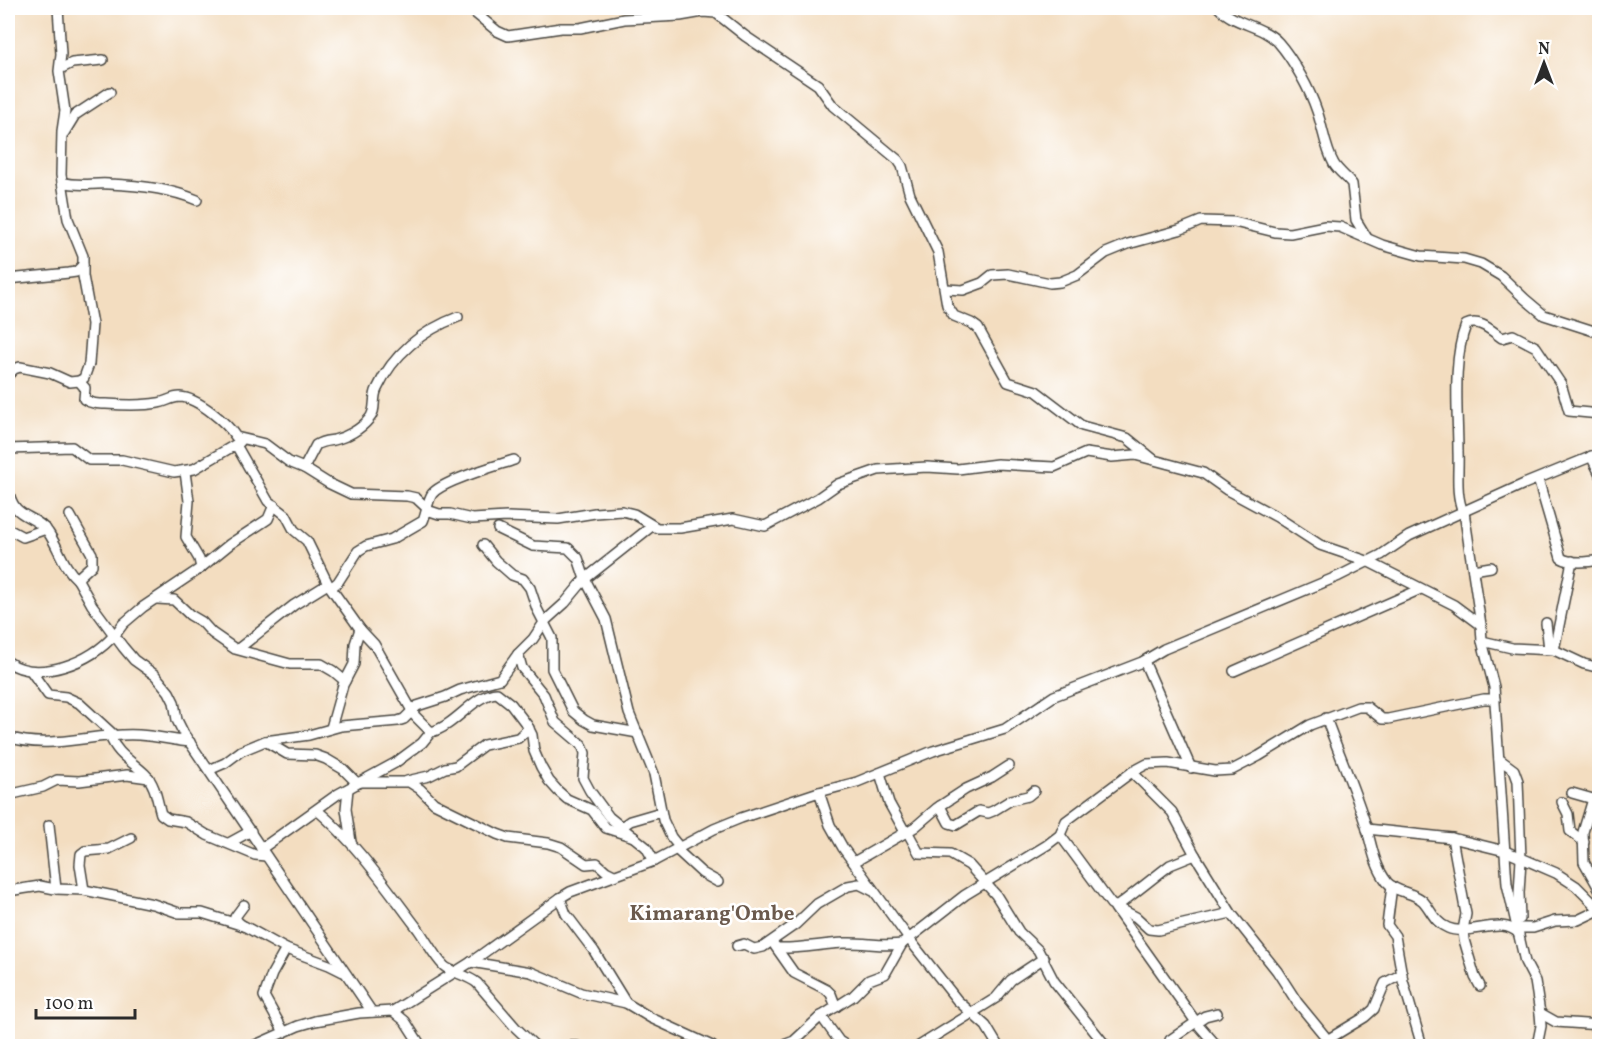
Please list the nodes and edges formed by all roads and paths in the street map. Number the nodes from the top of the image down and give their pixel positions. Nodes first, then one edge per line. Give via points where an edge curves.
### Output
1 (58, 8) edge
2 (469, 8) edge
3 (1219, 8) edge
4 (103, 60) dead end
5 (60, 69) junction
6 (110, 92) dead end
7 (62, 139) junction
8 (62, 182) junction
9 (197, 200) dead end
10 (1367, 238) junction
11 (83, 265) junction
12 (8, 279) edge
13 (945, 289) junction
14 (458, 317) dead end
15 (1599, 333) edge
16 (8, 375) edge
17 (79, 381) junction
18 (1599, 414) edge
19 (240, 442) junction
20 (8, 449) edge
21 (1595, 454) edge
22 (514, 460) dead end
23 (1156, 461) junction
24 (304, 468) junction
25 (184, 472) junction
26 (1599, 474) edge
27 (1538, 479) junction
28 (8, 488) edge
29 (274, 505) junction
30 (427, 508) junction
31 (1463, 512) junction
32 (70, 515) dead end
33 (652, 526) junction
34 (8, 529) edge
35 (46, 529) junction
36 (498, 529) dead end
37 (483, 545) dead end
38 (1599, 560) edge
39 (1367, 561) junction
40 (1572, 561) junction
41 (1491, 567) dead end
42 (201, 568) junction
43 (1473, 570) junction
44 (585, 579) junction
45 (78, 580) junction
46 (330, 585) junction
47 (1422, 589) junction
48 (157, 599) junction
49 (544, 621) junction
50 (1546, 623) dead end
51 (1481, 625) junction
52 (360, 629) junction
53 (115, 635) junction
54 (1482, 641) junction
55 (238, 649) junction
56 (1551, 650) junction
57 (518, 654) junction
58 (1144, 661) junction
59 (8, 662) edge
60 (1599, 668) edge
61 (31, 671) junction
62 (1234, 671) dead end
63 (345, 681) junction
64 (1495, 699) junction
65 (412, 710) junction
66 (1326, 718) junction
67 (331, 728) junction
68 (529, 728) junction
69 (431, 732) junction
70 (638, 733) junction
71 (112, 736) junction
72 (8, 737) edge
73 (265, 741) junction
74 (190, 742) junction
75 (1500, 759) junction
76 (1009, 766) dead end
77 (1191, 768) junction
78 (209, 770) junction
79 (1132, 772) junction
80 (880, 773) junction
81 (148, 778) junction
82 (404, 781) junction
83 (358, 783) junction
84 (348, 789) junction
85 (1034, 791) dead end
86 (819, 792) junction
87 (1572, 793) dead end
88 (8, 795) edge
89 (1596, 800) edge
90 (1562, 802) dead end
91 (940, 806) junction
92 (316, 810) junction
93 (661, 812) junction
94 (49, 825) dead end
95 (620, 828) junction
96 (1367, 828) junction
97 (250, 831) junction
98 (906, 831) junction
99 (1060, 835) junction
100 (634, 837) junction
101 (131, 838) dead end
102 (1452, 838) junction
103 (1584, 842) junction
104 (229, 843) junction
105 (352, 844) junction
106 (678, 849) junction
107 (1505, 851) junction
108 (263, 852) junction
109 (1195, 855) junction
110 (1521, 859) junction
111 (654, 861) junction
112 (854, 862) junction
113 (614, 875) junction
114 (718, 882) dead end
115 (986, 883) junction
116 (1392, 886) junction
117 (56, 889) junction
118 (84, 890) junction
119 (1599, 890) edge
120 (8, 891) edge
121 (875, 892) junction
122 (560, 898) junction
123 (244, 905) dead end
124 (1115, 908) junction
125 (1599, 910) edge
126 (1231, 913) junction
127 (244, 926) junction
128 (1463, 930) junction
129 (1520, 931) junction
130 (906, 942) junction
131 (774, 945) junction
132 (737, 946) dead end
133 (286, 949) junction
134 (1044, 958) junction
135 (471, 962) junction
136 (457, 971) junction
137 (345, 974) junction
138 (1402, 974) junction
139 (1480, 986) dead end
140 (626, 1003) junction
141 (836, 1007) junction
142 (393, 1011) junction
143 (372, 1012) junction
144 (1217, 1013) dead end
145 (1540, 1013) junction
146 (972, 1014) junction
147 (822, 1016) junction
148 (1196, 1022) junction
149 (1599, 1025) edge
150 (284, 1032) junction
151 (1539, 1035) junction
152 (1170, 1040) dead end
153 (1329, 1044) edge
154 (253, 1047) edge
155 (421, 1047) edge
156 (535, 1047) edge
157 (569, 1047) edge
158 (577, 1047) edge
159 (712, 1047) edge
160 (781, 1047) edge
161 (846, 1047) edge
162 (919, 1047) edge
163 (998, 1047) edge
164 (1106, 1047) edge
165 (1216, 1047) edge
166 (1422, 1047) edge
167 (1537, 1047) edge
168 (1546, 1047) edge

1 - 5 street
2 - 13 street via 508,36 632,18 717,13 818,85 828,102 898,160 938,252
3 - 10 street via 1231,18 1267,33 1298,72 1316,108 1328,151 1340,173 1353,184 1356,219
4 - 5 street via 72,63
5 - 7 street via 65,111
6 - 7 street via 75,115
7 - 8 street
8 - 9 street via 167,190
8 - 11 street via 68,219 83,253
10 - 13 street via 1331,226 1290,233 1234,222 1201,221 1106,253 1077,275 1060,282 1008,274 992,275 963,290
10 - 15 street via 1422,256 1481,264 1501,276 1544,315
11 - 12 street via 76,272
11 - 17 street via 92,332 89,363
13 - 23 street via 945,302 951,312 978,328 1008,382 1036,391 1082,426 1127,438
14 - 24 street via 419,336 408,346 378,386 369,420 348,435 316,445
16 - 17 street via 20,367
17 - 19 street via 84,386 84,399 90,403 157,403 185,398 219,418
18 - 31 street via 1569,411 1561,384 1536,346 1513,335 1502,338 1475,322 1466,325 1461,341 1458,394 1458,480
19 - 24 street via 265,444
19 - 25 street
19 - 29 street via 268,501
20 - 25 street via 72,447 89,460 122,460
21 - 26 street
21 - 27 street
22 - 30 street via 443,486 434,491
23 - 33 street via 1135,455 1112,457 1091,453 1054,467 997,464 958,469 878,470 838,484 765,526 733,519 680,528
23 - 39 street via 1203,473 1320,545
24 - 30 street via 351,495 407,496
25 - 42 street via 189,507 186,537 200,559
27 - 31 street
27 - 40 street via 1562,558
28 - 35 street via 16,509
29 - 42 street via 268,519
29 - 46 street via 307,541
30 - 33 street via 472,519 558,519 622,511
30 - 46 street via 423,521 410,530 358,551 338,582
31 - 39 street via 1409,536
31 - 43 street
32 - 45 street via 93,561
33 - 44 street
34 - 35 street via 23,537
35 - 45 street
36 - 44 street via 533,546 568,548 578,558
37 - 49 street via 505,569 527,583
38 - 40 street
39 - 47 street
39 - 58 street
40 - 56 street
41 - 43 street
42 - 48 street
43 - 51 street
44 - 49 street
44 - 70 street via 606,619 629,713
45 - 53 street
46 - 52 street
46 - 55 street via 294,605
47 - 51 street via 1454,605
47 - 62 street
48 - 53 street via 130,617
48 - 55 street via 174,600
49 - 57 street
49 - 70 street via 552,638 550,666 573,711 593,725
50 - 56 street
51 - 54 street
52 - 63 street via 354,664
52 - 65 street via 374,645
53 - 61 street via 96,651 69,665
53 - 74 street via 134,660 151,671 169,692 180,726
54 - 56 street via 1512,648
54 - 64 street
55 - 63 street via 291,664 321,664
56 - 60 street
57 - 65 street via 500,679
57 - 95 street via 522,668 544,695 555,722 582,745 585,782
58 - 77 street
58 - 80 street via 1054,696 1005,729 944,747
59 - 61 street
61 - 71 street via 48,695 79,703
63 - 67 street
64 - 66 street via 1388,719 1364,707
64 - 75 street
65 - 67 street via 398,721
65 - 69 street
66 - 77 street via 1232,770
66 - 96 street
67 - 73 street
68 - 69 street via 502,696 491,693 448,725
68 - 82 street via 518,738 484,745 458,765
68 - 100 street via 534,752 558,791 592,810 606,828
69 - 83 street via 394,763
70 - 93 street via 654,774
71 - 72 street via 47,742
71 - 74 street
71 - 81 street via 119,753
73 - 78 street
73 - 83 street via 287,754 326,759
74 - 78 street
75 - 107 street
75 - 110 street via 1517,776
76 - 91 street
77 - 79 street via 1158,763
78 - 97 street
79 - 99 street via 1066,821
79 - 109 street via 1172,812
80 - 86 street
80 - 98 street via 889,803
81 - 88 street via 127,775 87,781 57,780
81 - 104 street via 164,817 186,822
82 - 83 street
82 - 113 street via 415,785 434,803 497,834 557,846
83 - 84 street
84 - 92 street
84 - 105 street via 345,804
85 - 91 street via 993,812 979,811 956,825 950,823
86 - 106 street via 741,818
86 - 112 street via 830,825
87 - 89 street
89 - 103 street via 1583,830
90 - 103 street via 1572,833
91 - 98 street
92 - 105 street
92 - 108 street
93 - 95 street
93 - 106 street
94 - 117 street
95 - 100 street
96 - 102 street
96 - 116 street via 1373,855
97 - 104 street
97 - 108 street
98 - 112 street
98 - 115 street via 920,853 955,855
99 - 115 street
99 - 124 street
100 - 111 street
101 - 118 street via 109,849 81,854
102 - 107 street
102 - 128 street via 1466,914
103 - 119 street via 1585,867
104 - 108 street via 255,855
105 - 136 street via 444,966
106 - 111 street
106 - 114 street via 702,873
107 - 110 street
107 - 129 street via 1507,884
108 - 137 street
109 - 124 street via 1170,866
109 - 126 street
110 - 125 street via 1576,886
110 - 129 street
111 - 113 street
112 - 121 street
113 - 122 street
115 - 130 street
115 - 134 street via 1019,932
116 - 128 street via 1422,900 1444,926
116 - 138 street via 1386,922 1395,936
117 - 118 street
117 - 120 street via 40,886
118 - 127 street via 179,913 202,913
121 - 130 street
121 - 131 street via 859,885 848,886 817,904
122 - 135 street
122 - 140 street via 566,914
123 - 127 street via 235,917
124 - 126 street via 1136,917 1149,929 1158,930
124 - 148 street
125 - 129 street via 1578,920
126 - 153 street
127 - 133 street
128 - 129 street via 1502,927
128 - 139 street
129 - 145 street
130 - 131 street via 805,948
130 - 141 street via 885,974 869,980
130 - 146 street
131 - 132 street via 757,949 744,944
131 - 141 street via 794,973 827,990
133 - 137 street
133 - 150 street via 264,996
134 - 146 street
134 - 164 street via 1054,981
135 - 136 street
135 - 140 street via 531,972 581,993
136 - 142 street
136 - 156 street via 477,983
137 - 143 street
138 - 153 street via 1385,983 1374,1009
138 - 166 street
140 - 159 street
141 - 147 street
142 - 143 street
142 - 155 street via 405,1021
143 - 150 street via 315,1020
144 - 148 street
145 - 149 street via 1556,1022
145 - 151 street
146 - 162 street
146 - 163 street via 980,1018
147 - 160 street
147 - 161 street
148 - 152 street
148 - 165 street
150 - 154 street
151 - 167 street
151 - 168 street
157 - 158 street

